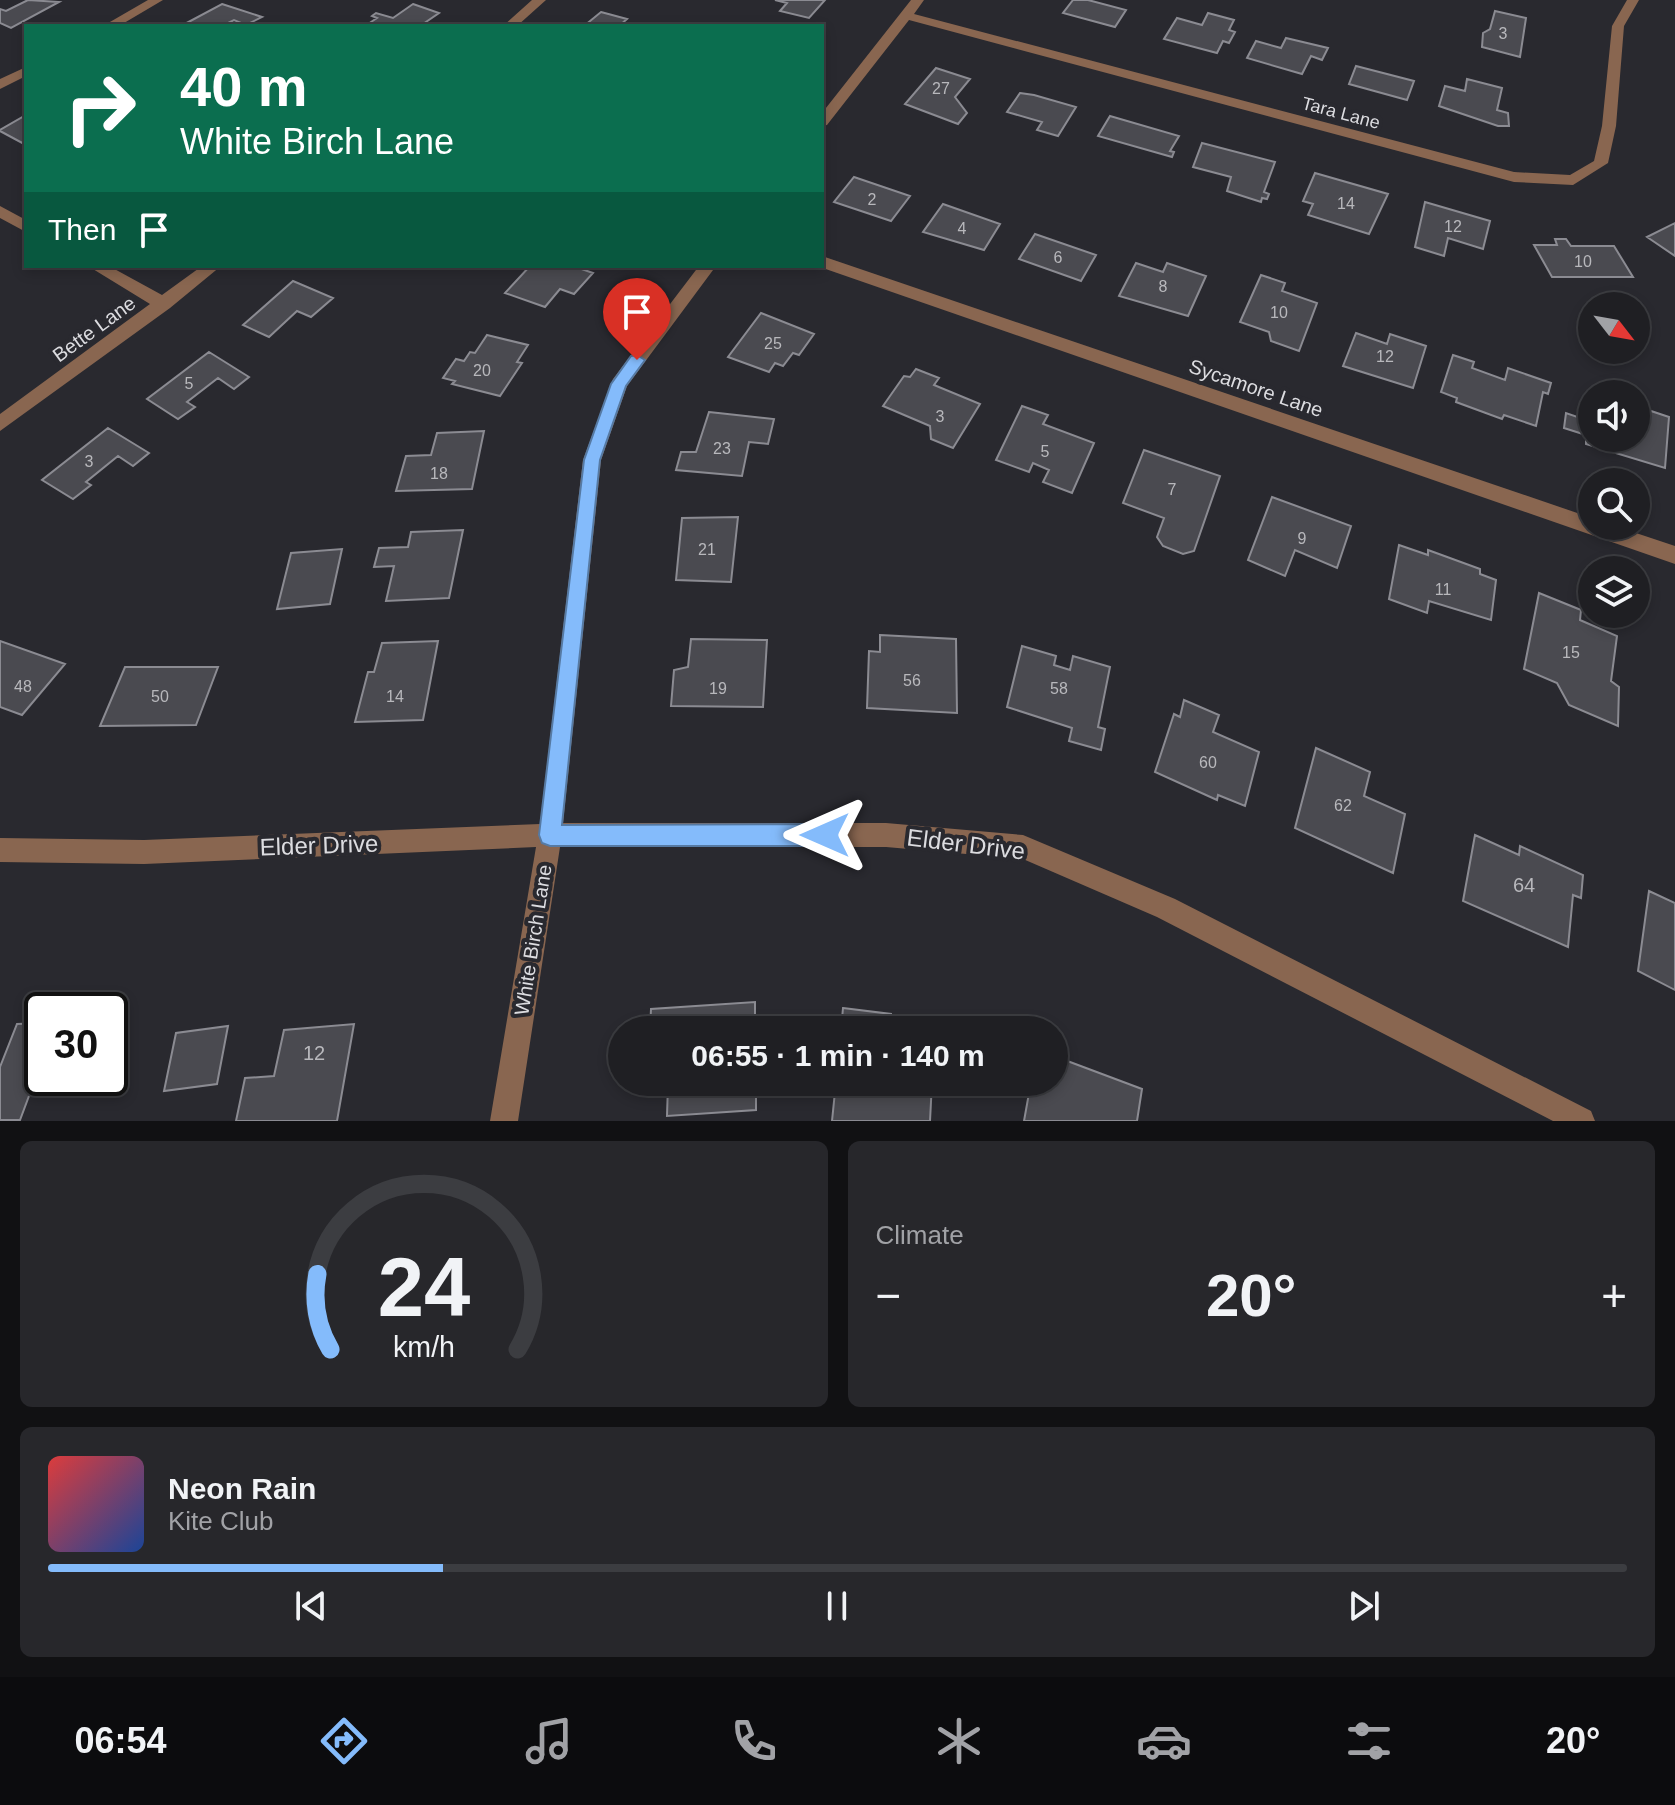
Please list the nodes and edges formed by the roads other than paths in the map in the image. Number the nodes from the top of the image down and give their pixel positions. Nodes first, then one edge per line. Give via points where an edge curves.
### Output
1 (157, 0) edge
2 (540, 0) edge
3 (918, 0) edge
4 (1633, 0) edge
5 (908, 16) junction
6 (113, 24) edge
7 (511, 24) edge
8 (24, 72) edge
9 (0, 85) edge
10 (824, 120) edge
11 (0, 211) edge
12 (24, 226) edge
13 (824, 263) edge
14 (100, 268) edge
15 (210, 268) edge
16 (706, 268) edge
17 (164, 304) junction
18 (0, 424) edge
19 (1675, 555) edge
20 (550, 835) junction
21 (0, 850) edge
22 (1579, 1120) edge
23 (504, 1121) edge

1 - 6 street
2 - 7 street
3 - 5 street
4 - 5 street, Tara Lane via 1618,26 1601,163 1573,180 1514,177
5 - 10 street
8 - 9 street
11 - 12 street
13 - 19 street, Sycamore Lane
14 - 17 street
15 - 17 street, Bette Lane
16 - 20 street, White Birch Lane via 619,384 592,460
17 - 18 street, Bette Lane
20 - 21 street, Elder Drive via 144,852
20 - 22 street, Elder Drive via 886,835 1023,847 1166,908
20 - 23 street, White Birch Lane

